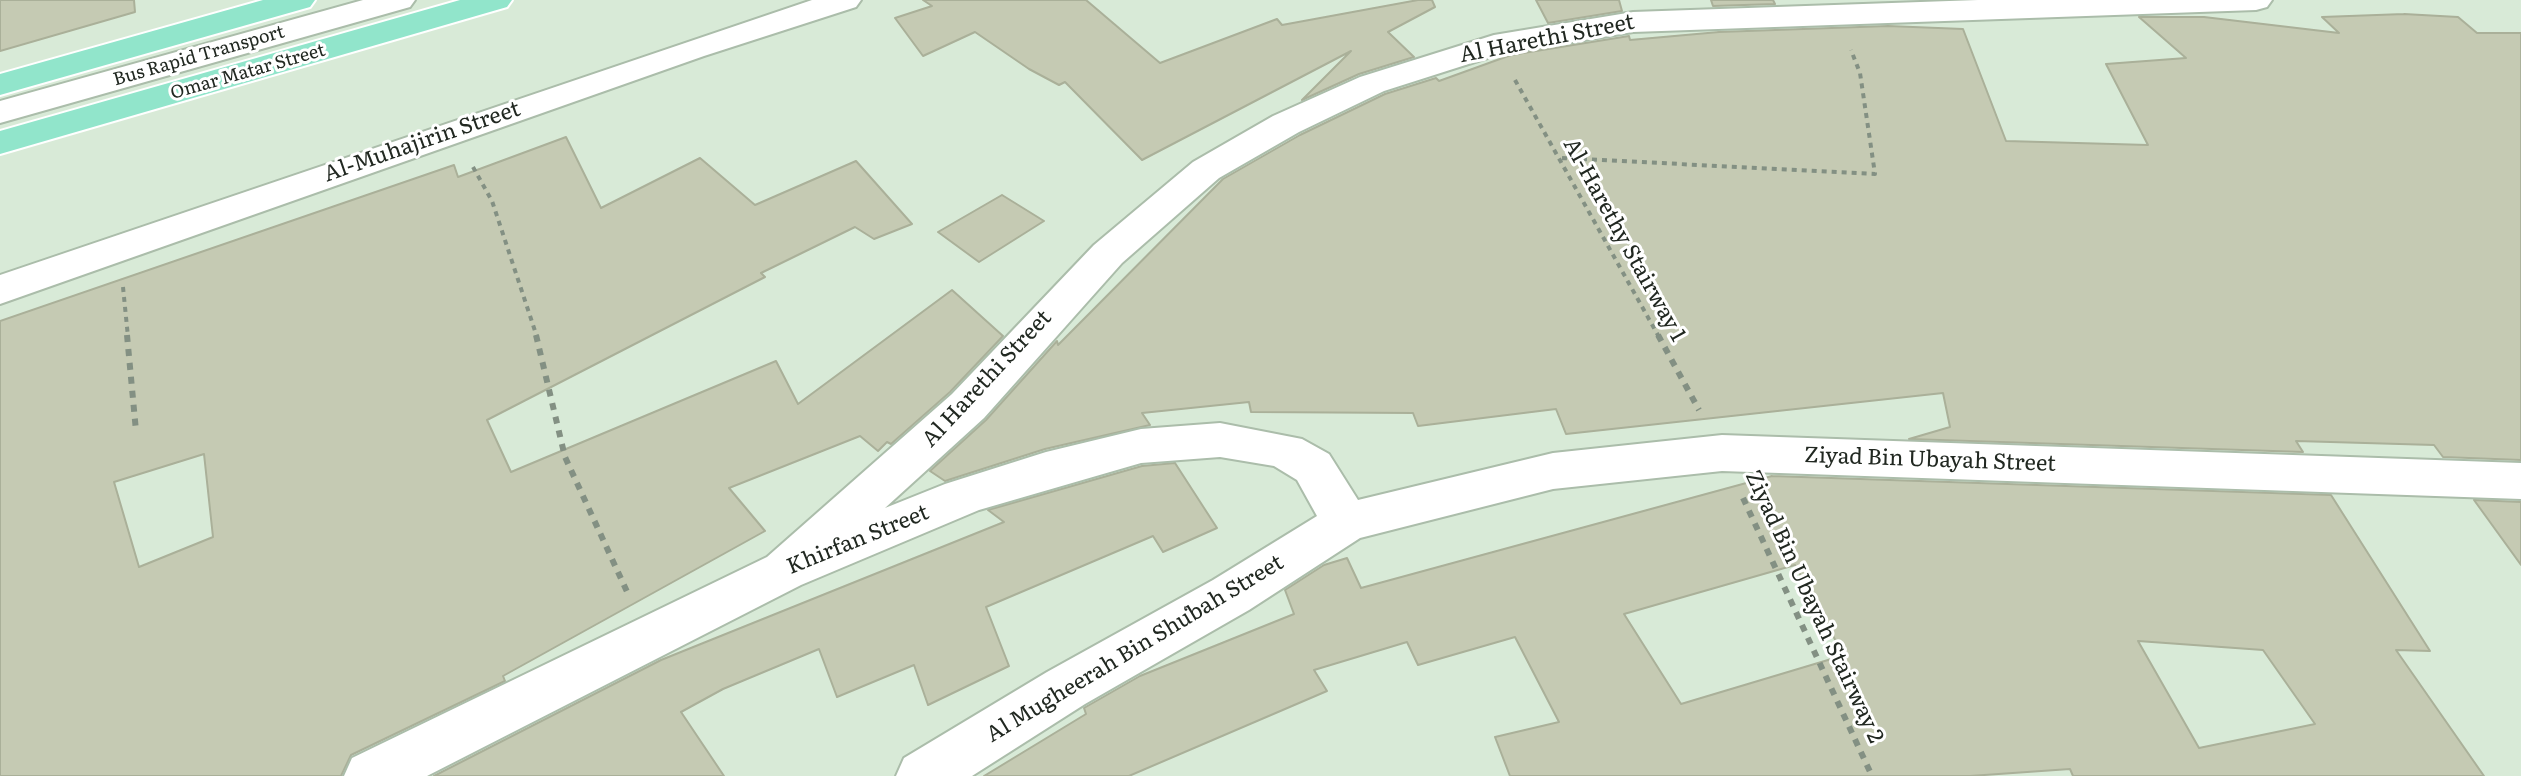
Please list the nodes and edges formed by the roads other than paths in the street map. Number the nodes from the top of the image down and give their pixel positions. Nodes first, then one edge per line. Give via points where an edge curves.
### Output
1 (299, 0) edge
2 (399, 0) edge
3 (496, 0) edge
4 (845, 0) edge
5 (2256, 0) edge
6 (0, 85) edge
7 (0, 112) edge
8 (0, 143) edge
9 (0, 290) edge
10 (2521, 481) edge
11 (1346, 522) junction
12 (784, 571) junction
13 (372, 776) edge
14 (924, 776) edge

1 - 6 main road
2 - 7 street, Bus Rapid Transport
3 - 8 main road, Omar Matar Street
4 - 9 street, Al-Muhajirin Street
5 - 12 street, Al Harethi Street via 1633,22 1494,45 1372,84 1286,124 1206,170 1108,254 968,406
10 - 11 street, Ziyad Bin Ubayah Street via 1722,453 1553,471
11 - 12 street, Khirfan Street via 1313,467 1286,451 1220,440 1141,446 962,497
11 - 14 street, Al Mugheerah Bin Shuʻbah Street
12 - 13 street, Khirfan Street

